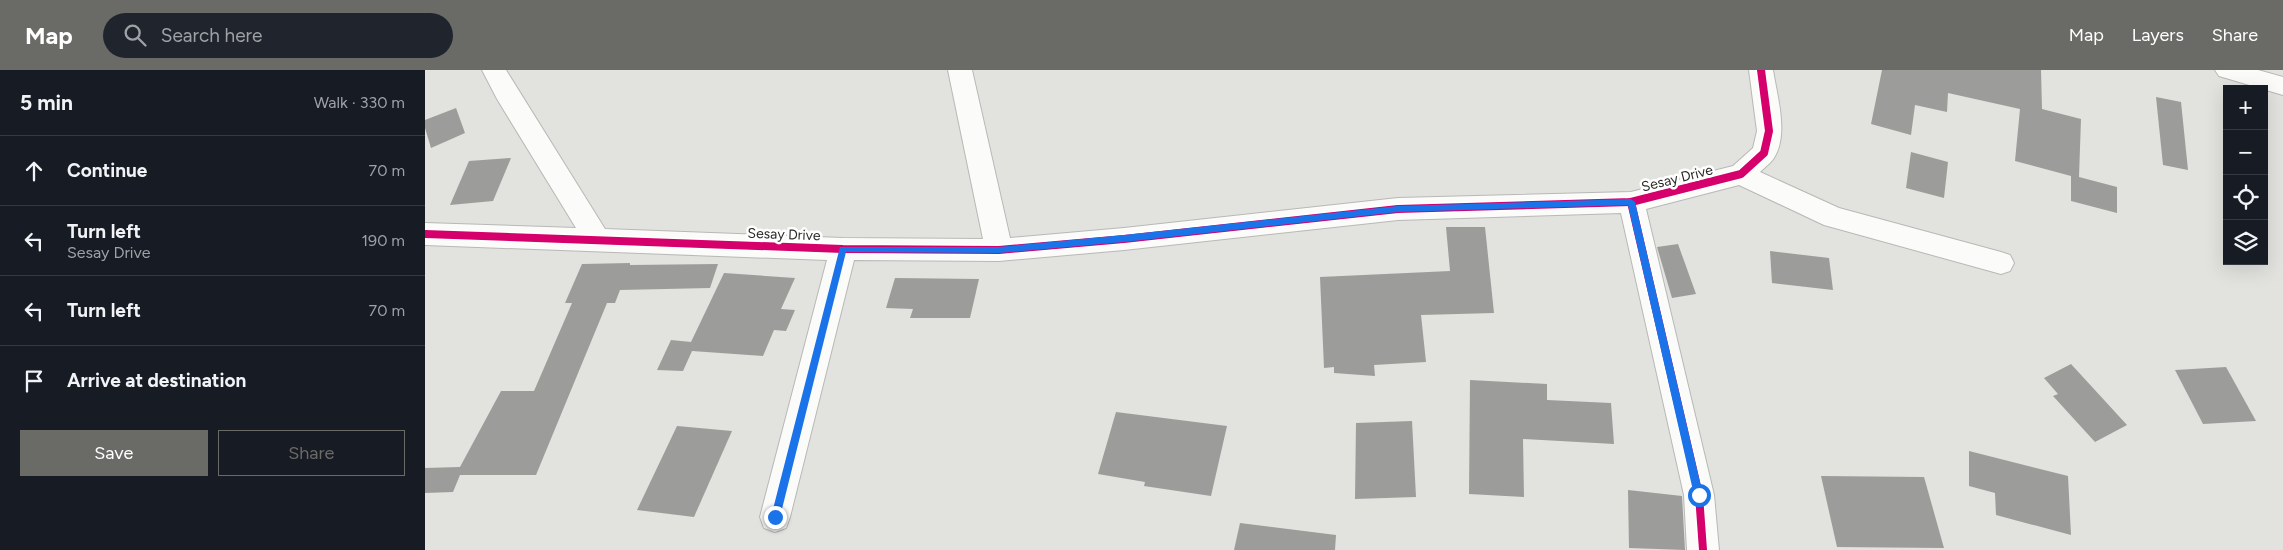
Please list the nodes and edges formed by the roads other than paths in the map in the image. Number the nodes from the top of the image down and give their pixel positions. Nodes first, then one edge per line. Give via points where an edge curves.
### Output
1 (494, 70) edge
2 (961, 70) edge
3 (1761, 70) edge
4 (2227, 70) edge
5 (2283, 86) edge
6 (1741, 174) junction
7 (1631, 202) junction
8 (425, 234) edge
9 (597, 239) junction
10 (843, 249) junction
11 (999, 250) junction
12 (2001, 263) dead end
13 (775, 517) dead end
14 (1703, 550) edge

1 - 9 street
2 - 11 street
3 - 6 street, Sesay Drive via 1769,131 1764,153
4 - 5 street
6 - 7 street, Sesay Drive
6 - 12 street via 1833,217
7 - 11 street, Sesay Drive via 1398,209
7 - 14 street via 1699,495
8 - 9 street, Sesay Drive
9 - 10 street, Sesay Drive
10 - 11 street, Sesay Drive
10 - 13 street

